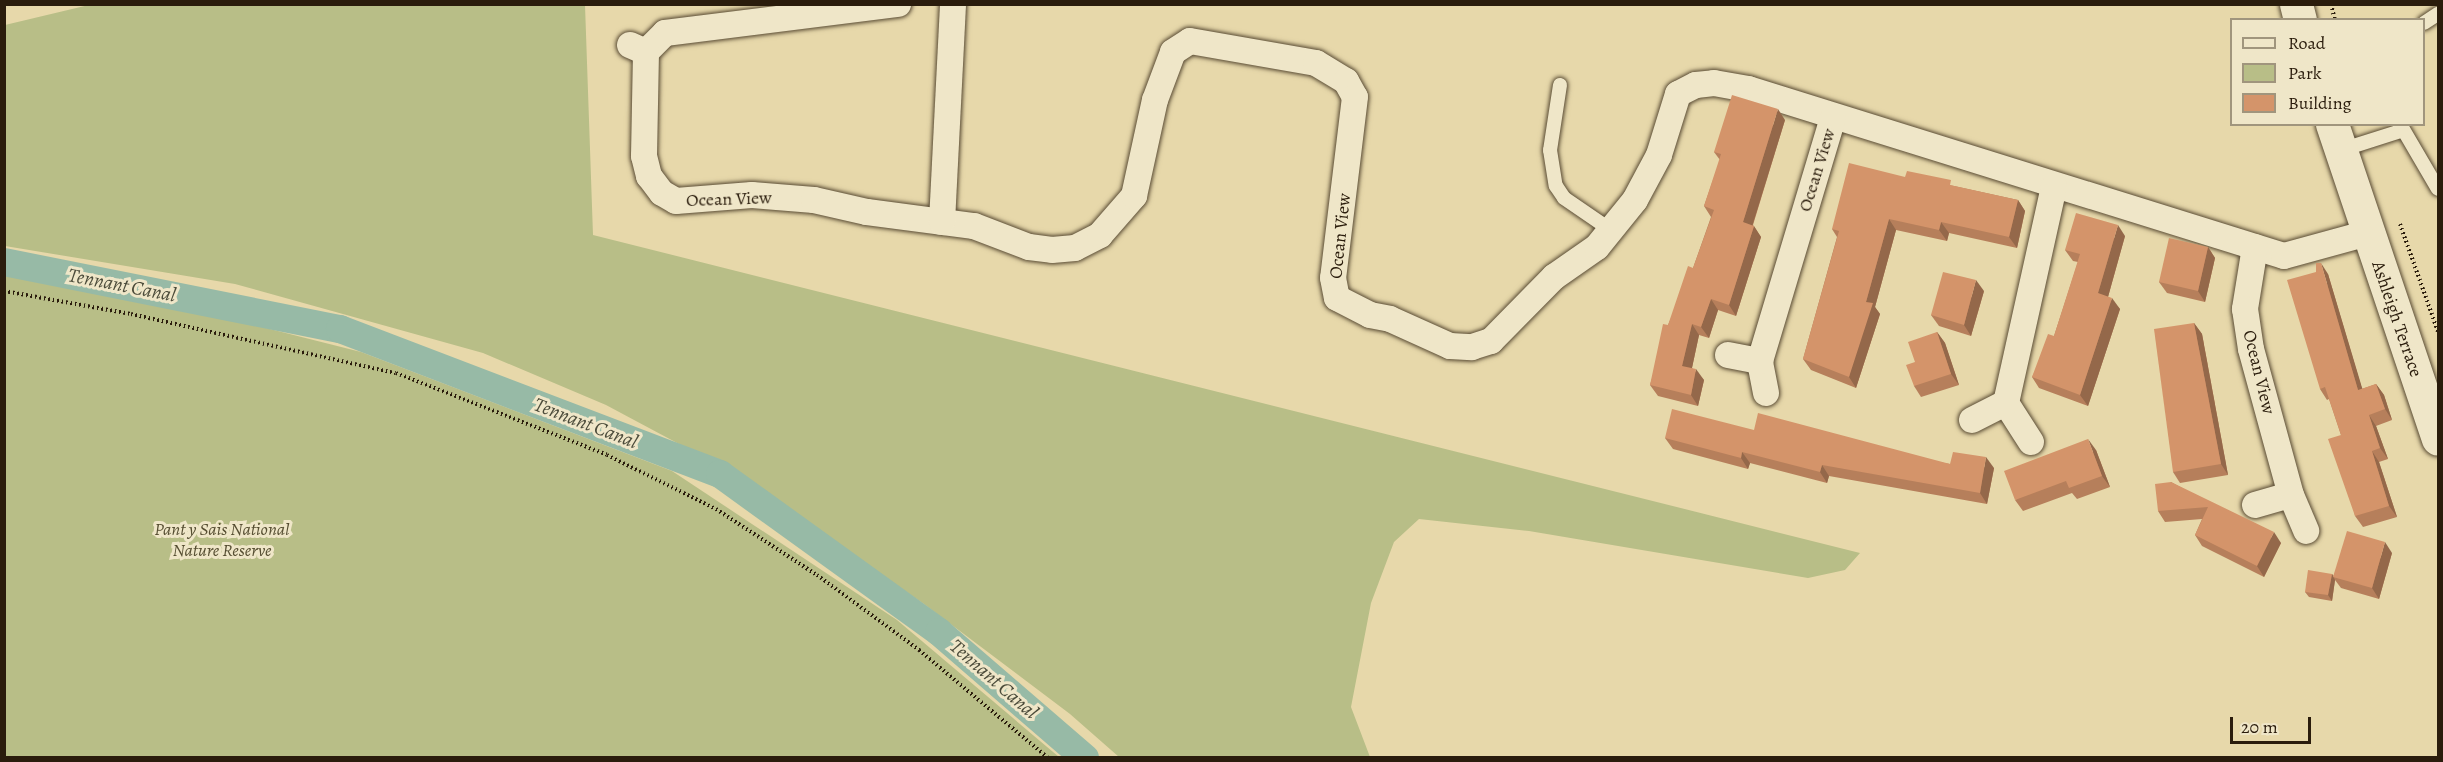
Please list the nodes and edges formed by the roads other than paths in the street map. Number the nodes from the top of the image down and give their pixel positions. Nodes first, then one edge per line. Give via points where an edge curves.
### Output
1 (897, 4) edge
2 (953, 4) edge
3 (2439, 14) edge
4 (2425, 22) edge
5 (1560, 85) dead end
6 (1833, 118) junction
7 (2400, 128) edge
8 (2337, 137) edge
9 (2054, 186) junction
10 (2439, 189) edge
11 (942, 222) junction
12 (1612, 231) junction
13 (2368, 233) junction
14 (2255, 247) junction
15 (1728, 355) dead end
16 (1760, 361) junction
17 (1766, 393) dead end
18 (2006, 404) junction
19 (2435, 419) edge
20 (1972, 420) dead end
21 (2031, 442) dead end
22 (2291, 495) junction
23 (2255, 505) dead end
24 (2306, 531) dead end

1 - 11 street, Ocean View via 665,33 638,49 644,156 649,176 662,193 676,201 752,195 814,200
2 - 11 street
3 - 4 lane
5 - 12 lane via 1550,150 1556,186 1564,198
6 - 9 street, Ocean View
6 - 12 street, Ocean View via 1748,89 1714,83 1696,85 1678,94 1659,155 1635,200
6 - 16 street, Ocean View
7 - 8 lane
7 - 10 lane
8 - 13 main road, Ashleigh Terrace
9 - 14 street, Ocean View
9 - 18 street
11 - 12 street, Ocean View via 974,226 1029,247 1052,250 1075,248 1100,234 1134,196 1163,71 1173,52 1190,42 1316,63 1346,81 1355,97 1333,278 1337,298 1370,315 1390,319 1450,346 1472,347 1491,340 1554,277
13 - 14 street, Ocean View via 2284,256
13 - 19 main road, Ashleigh Terrace
14 - 22 street, Ocean View via 2245,309 2251,349
15 - 16 street
16 - 17 street, Ocean View
18 - 20 street
18 - 21 street
22 - 23 street
22 - 24 street, Ocean View

